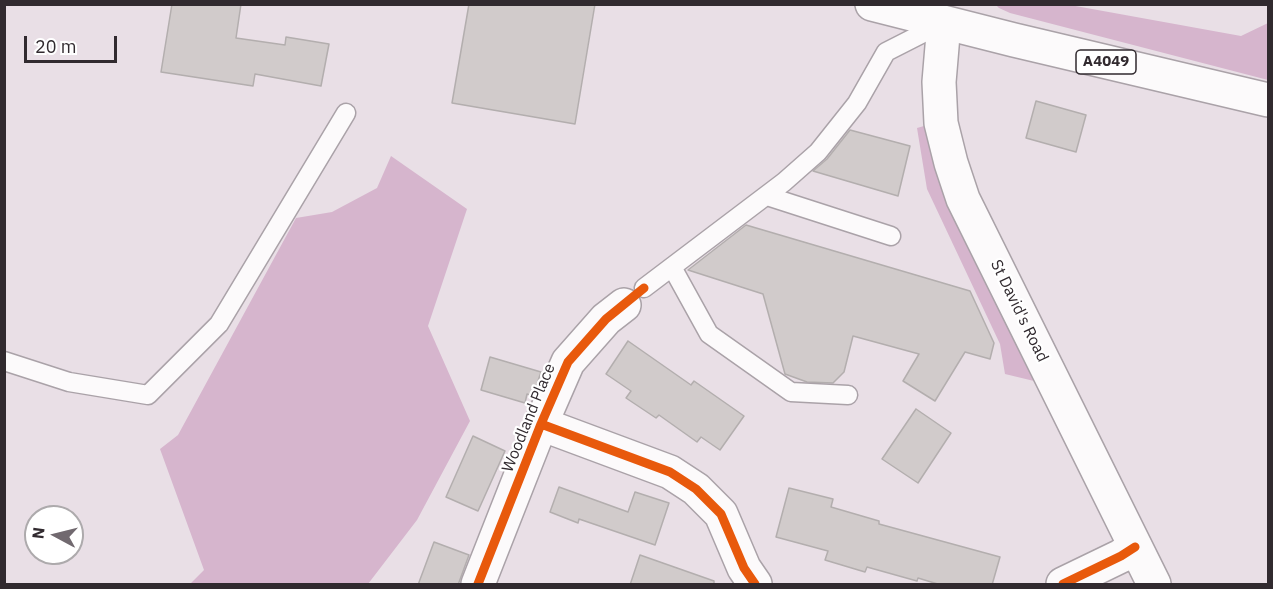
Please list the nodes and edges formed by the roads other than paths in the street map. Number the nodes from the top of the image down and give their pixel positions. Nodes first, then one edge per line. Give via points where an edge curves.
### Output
1 (872, 4) edge
2 (944, 23) junction
3 (1269, 100) edge
4 (346, 113) dead end
5 (767, 196) junction
6 (891, 236) dead end
7 (672, 267) junction
8 (634, 296) joint
9 (4, 361) edge
10 (848, 394) dead end
11 (541, 424) junction
12 (1135, 547) junction
13 (478, 585) edge
14 (755, 585) edge
15 (1063, 585) edge
16 (1154, 585) edge

1 - 2 main road, A4049
2 - 3 main road, A4049
2 - 5 lane, Woodland Place via 886,52 858,103 818,153
2 - 12 main road, St David's Road via 941,123 963,199
4 - 9 lane via 219,324 148,395 69,382
5 - 6 lane
5 - 7 lane, Woodland Place
7 - 8 lane, Woodland Place
7 - 10 lane via 709,334 791,392
8 - 11 main road, Woodland Place via 606,319 568,362
11 - 13 main road, Woodland Place
11 - 14 main road via 670,472 696,489 721,514
12 - 15 main road
12 - 16 main road, St David's Road

